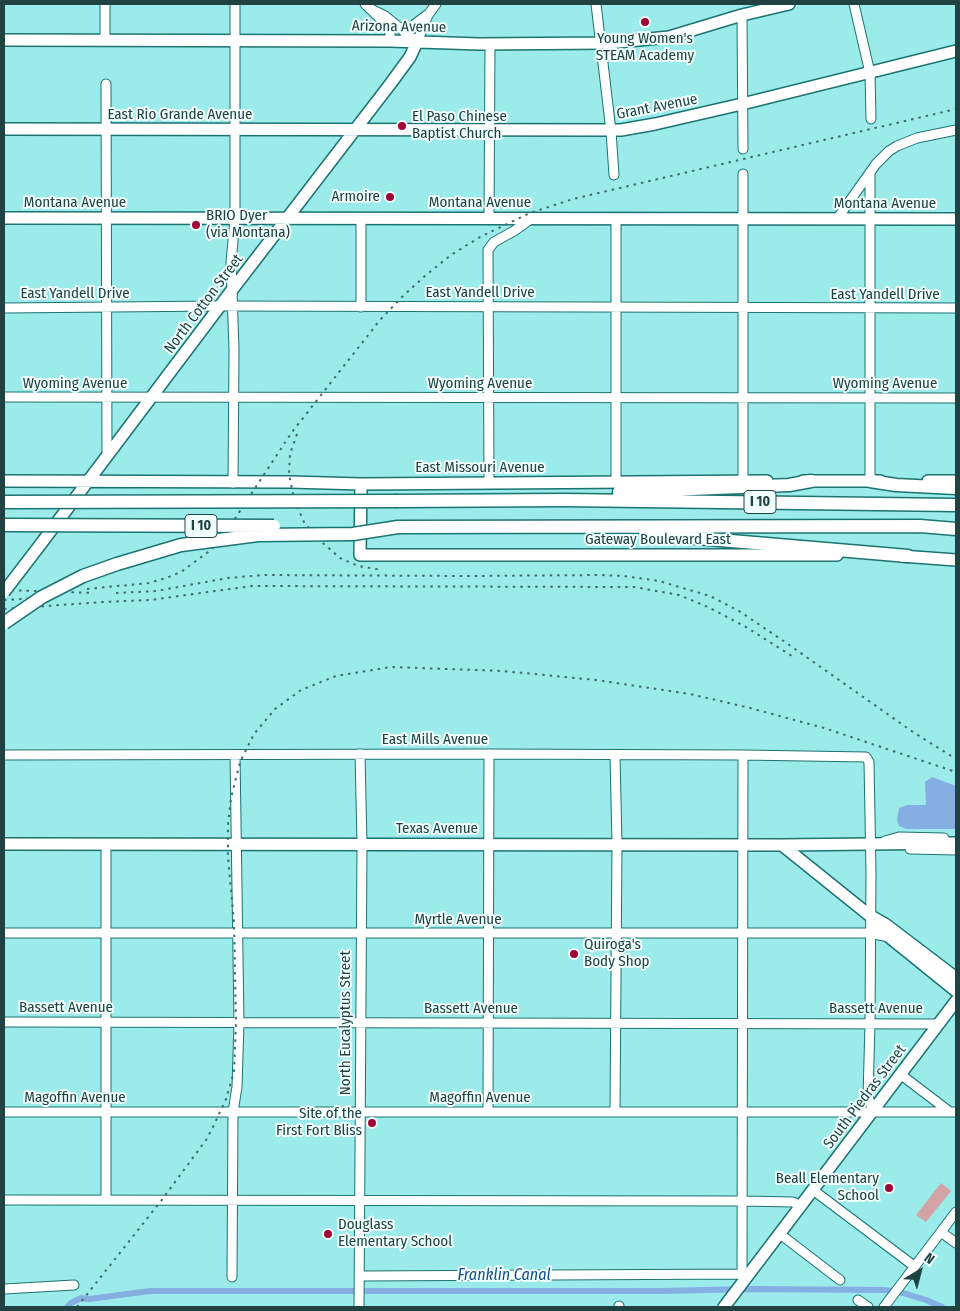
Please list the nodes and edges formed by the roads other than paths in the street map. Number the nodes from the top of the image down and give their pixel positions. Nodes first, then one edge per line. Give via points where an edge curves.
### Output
1 (104, 4) edge
2 (235, 4) edge
3 (436, 4) edge
4 (596, 4) edge
5 (790, 4) edge
6 (854, 4) edge
7 (368, 6) edge
8 (742, 15) junction
9 (409, 39) junction
10 (4, 40) edge
11 (105, 40) junction
12 (234, 40) junction
13 (390, 41) junction
14 (490, 44) junction
15 (601, 44) junction
16 (956, 51) edge
17 (870, 73) junction
18 (106, 84) dead end
19 (742, 104) junction
20 (871, 119) dead end
21 (4, 129) edge
22 (106, 130) junction
23 (235, 130) junction
24 (356, 130) junction
25 (956, 130) edge
26 (490, 131) junction
27 (611, 131) junction
28 (743, 149) dead end
29 (870, 173) junction
30 (743, 174) dead end
31 (614, 175) dead end
32 (4, 218) edge
33 (107, 218) junction
34 (489, 218) junction
35 (532, 218) junction
36 (235, 219) junction
37 (288, 219) junction
38 (361, 219) junction
39 (616, 219) junction
40 (743, 219) junction
41 (837, 219) junction
42 (870, 219) junction
43 (956, 219) edge
44 (232, 290) junction
45 (220, 306) junction
46 (232, 306) junction
47 (361, 307) junction
48 (488, 307) junction
49 (4, 308) edge
50 (107, 308) junction
51 (616, 308) junction
52 (743, 308) junction
53 (870, 308) junction
54 (956, 308) edge
55 (4, 397) edge
56 (107, 397) junction
57 (152, 397) junction
58 (234, 397) junction
59 (488, 398) junction
60 (616, 398) junction
61 (743, 398) junction
62 (870, 398) junction
63 (956, 398) edge
64 (107, 456) junction
65 (743, 480) junction
66 (4, 481) edge
67 (88, 481) junction
68 (811, 481) junction
69 (870, 481) junction
70 (956, 481) edge
71 (117, 482) junction
72 (233, 483) junction
73 (489, 483) junction
74 (616, 483) junction
75 (361, 484) junction
76 (956, 488) edge
77 (564, 500) junction
78 (4, 502) edge
79 (956, 505) edge
80 (4, 525) edge
81 (602, 526) junction
82 (398, 527) junction
83 (956, 529) edge
84 (908, 556) junction
85 (956, 560) edge
86 (4, 592) edge
87 (4, 623) edge
88 (360, 754) junction
89 (488, 754) junction
90 (615, 754) junction
91 (4, 755) edge
92 (235, 755) junction
93 (743, 755) junction
94 (956, 838) edge
95 (956, 843) edge
96 (4, 844) edge
97 (106, 844) junction
98 (237, 844) junction
99 (362, 844) junction
100 (488, 844) junction
101 (617, 844) junction
102 (743, 844) junction
103 (870, 844) junction
104 (782, 845) junction
105 (956, 850) edge
106 (869, 915) junction
107 (237, 932) junction
108 (870, 932) junction
109 (4, 933) edge
110 (107, 933) junction
111 (361, 933) junction
112 (488, 933) junction
113 (615, 933) junction
114 (743, 933) junction
115 (888, 936) junction
116 (910, 944) junction
117 (956, 978) edge
118 (956, 993) edge
119 (4, 1022) edge
120 (106, 1022) junction
121 (361, 1022) junction
122 (239, 1023) junction
123 (488, 1023) junction
124 (616, 1023) junction
125 (743, 1023) junction
126 (870, 1023) junction
127 (938, 1024) junction
128 (900, 1074) junction
129 (873, 1111) junction
130 (4, 1112) edge
131 (106, 1112) junction
132 (233, 1112) junction
133 (360, 1112) junction
134 (488, 1112) junction
135 (615, 1112) junction
136 (742, 1112) junction
137 (954, 1114) edge
138 (813, 1190) junction
139 (4, 1200) edge
140 (106, 1200) junction
141 (234, 1201) junction
142 (360, 1201) junction
143 (742, 1201) junction
144 (802, 1206) junction
145 (956, 1212) edge
146 (941, 1232) junction
147 (780, 1234) junction
148 (956, 1243) edge
149 (914, 1266) junction
150 (232, 1277) dead end
151 (743, 1279) junction
152 (840, 1280) dead end
153 (74, 1285) dead end
154 (4, 1289) edge
155 (359, 1292) edge
156 (858, 1300) dead end
157 (886, 1304) edge
158 (726, 1305) edge
159 (868, 1307) edge

1 - 11 street
2 - 12 street
3 - 9 street, North Cotton Street
4 - 15 street
5 - 8 main road, Arizona Avenue
6 - 17 street
7 - 9 street
7 - 13 street via 388,26
8 - 15 main road, Arizona Avenue via 669,37
8 - 19 street
9 - 13 main road, Arizona Avenue
9 - 14 main road, Arizona Avenue
9 - 24 main road, North Cotton Street via 410,57
10 - 11 main road, Arizona Avenue
11 - 12 main road, Arizona Avenue
12 - 13 main road, Arizona Avenue
12 - 23 street
14 - 15 main road, Arizona Avenue
14 - 26 street
15 - 27 street
16 - 17 main road, Grant Avenue
17 - 19 main road, Grant Avenue
17 - 20 street
18 - 22 street
19 - 27 main road, Grant Avenue via 639,128
19 - 28 street
21 - 22 main road, East Rio Grande Avenue
22 - 23 main road, East Rio Grande Avenue
22 - 33 street
23 - 24 main road, East Rio Grande Avenue
23 - 36 street
24 - 26 main road, Grant Avenue
24 - 37 main road, North Cotton Street
25 - 29 street via 897,146 883,156
26 - 27 main road, Grant Avenue
26 - 34 street
27 - 31 street
29 - 41 street
29 - 42 street
30 - 40 street
32 - 33 main road, Montana Avenue
33 - 36 main road, Montana Avenue
33 - 50 street
34 - 35 main road, Montana Avenue
34 - 38 main road, Montana Avenue
35 - 39 main road, Montana Avenue
35 - 48 street via 488,250
36 - 37 main road, Montana Avenue
36 - 44 street
37 - 38 main road, Montana Avenue
37 - 44 main road, North Cotton Street
38 - 47 street
39 - 40 main road, Montana Avenue
39 - 51 street
40 - 41 main road, Montana Avenue
40 - 52 street
41 - 42 main road, Montana Avenue
42 - 43 main road, Montana Avenue
42 - 53 street
44 - 45 main road, North Cotton Street
44 - 46 street
45 - 46 street, East Yandell Drive
45 - 50 street, East Yandell Drive
45 - 57 main road, North Cotton Street
46 - 47 street, East Yandell Drive
46 - 58 street
47 - 48 street, East Yandell Drive
48 - 51 street, East Yandell Drive
48 - 59 street
49 - 50 street, East Yandell Drive
50 - 56 street
51 - 52 street, East Yandell Drive
51 - 60 street
52 - 53 street, East Yandell Drive
52 - 61 street
53 - 54 street, East Yandell Drive
53 - 62 street
55 - 56 street, Wyoming Avenue
56 - 57 street, Wyoming Avenue
56 - 64 street
57 - 58 street, Wyoming Avenue
57 - 64 main road, North Cotton Street
58 - 59 street, Wyoming Avenue
58 - 72 street
59 - 60 street, Wyoming Avenue
59 - 73 street
60 - 61 street, Wyoming Avenue
60 - 74 street
61 - 62 street, Wyoming Avenue
61 - 65 street
62 - 63 street, Wyoming Avenue
62 - 69 street
64 - 67 main road, North Cotton Street
64 - 71 main road via 106,471
65 - 68 main road, East Missouri Avenue
65 - 74 main road, East Missouri Avenue
66 - 67 main road, East Missouri Avenue
67 - 71 main road, East Missouri Avenue
67 - 86 main road, North Cotton Street, bridge
68 - 69 main road, East Missouri Avenue
68 - 77 highway via 788,485 588,492
69 - 70 main road, East Missouri Avenue
69 - 76 highway via 896,486
71 - 72 main road, East Missouri Avenue
72 - 75 main road, East Missouri Avenue
73 - 74 main road, East Missouri Avenue
73 - 75 main road, East Missouri Avenue
75 - 84 main road, Gateway Boulevard East via 360,555
77 - 78 highway, I 10, bridge
77 - 79 highway, I 10
80 - 82 highway, I 10, bridge
81 - 82 highway, I 10
81 - 83 highway, I 10 via 911,526
81 - 84 highway via 696,538
82 - 87 highway, bridge via 353,534 258,535 181,545 83,576 42,597
84 - 85 main road, Gateway Boulevard East
88 - 89 street, East Mills Avenue
88 - 92 street, East Mills Avenue
88 - 99 street, North Eucalyptus Street
89 - 90 street, East Mills Avenue
89 - 100 street
90 - 93 street, East Mills Avenue
90 - 101 street
91 - 92 street, East Mills Avenue
92 - 98 street
93 - 102 street
93 - 103 street, East Mills Avenue via 866,757 869,762
94 - 103 street, Texas Avenue via 899,837
95 - 103 main road
96 - 97 main road, Texas Avenue
97 - 98 main road, Texas Avenue
97 - 110 street
98 - 99 main road, Texas Avenue
98 - 107 street
99 - 100 main road, Texas Avenue
99 - 111 street, North Eucalyptus Street
100 - 101 main road, Texas Avenue
100 - 112 street
101 - 102 main road, Texas Avenue
101 - 113 street
102 - 104 main road, Texas Avenue
102 - 114 street
103 - 104 main road, Texas Avenue
103 - 105 street, Texas Avenue
103 - 106 street
104 - 106 main road
106 - 108 street
106 - 115 main road
106 - 116 main road
107 - 110 street, Myrtle Avenue
107 - 111 street, Myrtle Avenue
107 - 122 street
108 - 114 street, Myrtle Avenue
108 - 115 street, Myrtle Avenue
108 - 126 street
109 - 110 street, Myrtle Avenue
110 - 120 street
111 - 112 street, Myrtle Avenue
111 - 121 street, North Eucalyptus Street
112 - 113 street, Myrtle Avenue
112 - 123 street
113 - 114 street, Myrtle Avenue
113 - 124 street
114 - 125 street
115 - 116 street, Myrtle Avenue
115 - 118 main road
116 - 117 main road
118 - 127 main road, South Piedras Street
119 - 120 street, Bassett Avenue
120 - 122 street, Bassett Avenue
120 - 131 street
121 - 122 street, Bassett Avenue
121 - 123 street, Bassett Avenue
121 - 133 street, North Eucalyptus Street
122 - 132 street
123 - 124 street, Bassett Avenue
123 - 134 street
124 - 125 street, Bassett Avenue
124 - 135 street
125 - 126 street, Bassett Avenue
125 - 136 street
126 - 127 street, Bassett Avenue
126 - 129 street via 868,1097
127 - 128 main road, South Piedras Street
128 - 129 main road, South Piedras Street
128 - 137 street
129 - 136 street, Magoffin Avenue
129 - 137 street, Magoffin Avenue
129 - 138 main road, South Piedras Street
130 - 131 street, Magoffin Avenue
131 - 132 street, Magoffin Avenue
131 - 140 street
132 - 133 street, Magoffin Avenue
132 - 141 street
133 - 134 street, Magoffin Avenue
133 - 142 street, North Eucalyptus Street
134 - 135 street, Magoffin Avenue
135 - 136 street, Magoffin Avenue
136 - 143 street
138 - 144 main road, South Piedras Street
138 - 149 street
139 - 140 street
140 - 141 street
141 - 142 street
141 - 150 street
142 - 143 street
142 - 155 street, North Eucalyptus Street
143 - 144 street via 793,1202
143 - 151 street
144 - 147 main road, South Piedras Street
145 - 146 street
146 - 148 street
146 - 149 street
147 - 151 main road, South Piedras Street
147 - 152 street
149 - 157 street
151 - 155 street
151 - 158 main road, South Piedras Street
153 - 154 street
156 - 159 street

